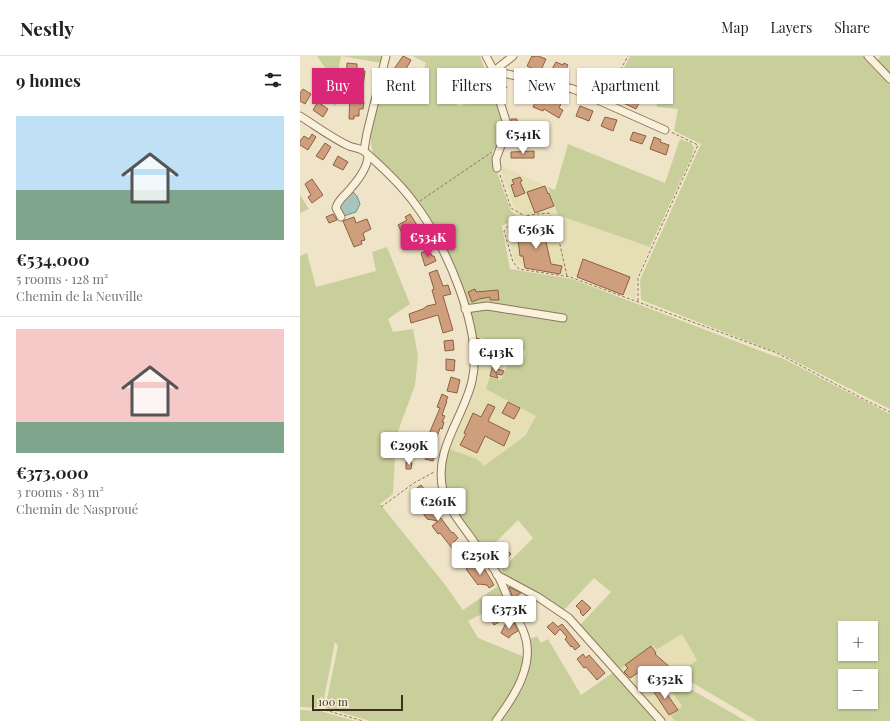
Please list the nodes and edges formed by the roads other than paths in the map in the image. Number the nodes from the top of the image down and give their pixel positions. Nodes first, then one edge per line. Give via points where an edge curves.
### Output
1 (386, 56) edge
2 (486, 56) edge
3 (513, 56) edge
4 (868, 56) edge
5 (492, 68) edge
6 (498, 68) edge
7 (506, 74) edge
8 (890, 79) edge
9 (501, 104) edge
10 (300, 116) edge
11 (665, 130) road end
12 (366, 152) junction
13 (497, 168) road end
14 (341, 217) dead end
15 (465, 309) junction
16 (563, 318) dead end
17 (497, 574) junction
18 (496, 721) edge
19 (661, 721) edge

1 - 12 street via 367,133
2 - 5 street
3 - 6 street
4 - 8 street
7 - 11 street via 573,89
9 - 13 street via 506,121 506,135 498,151
10 - 12 street via 350,146
12 - 14 street via 368,161 365,167 337,203 336,208
12 - 15 street via 416,204 447,257
15 - 16 street via 487,306
15 - 17 street via 475,352 473,374 467,398 446,446 441,469 443,489 450,508
17 - 18 street via 524,633 527,656 516,691
17 - 19 street via 569,618

